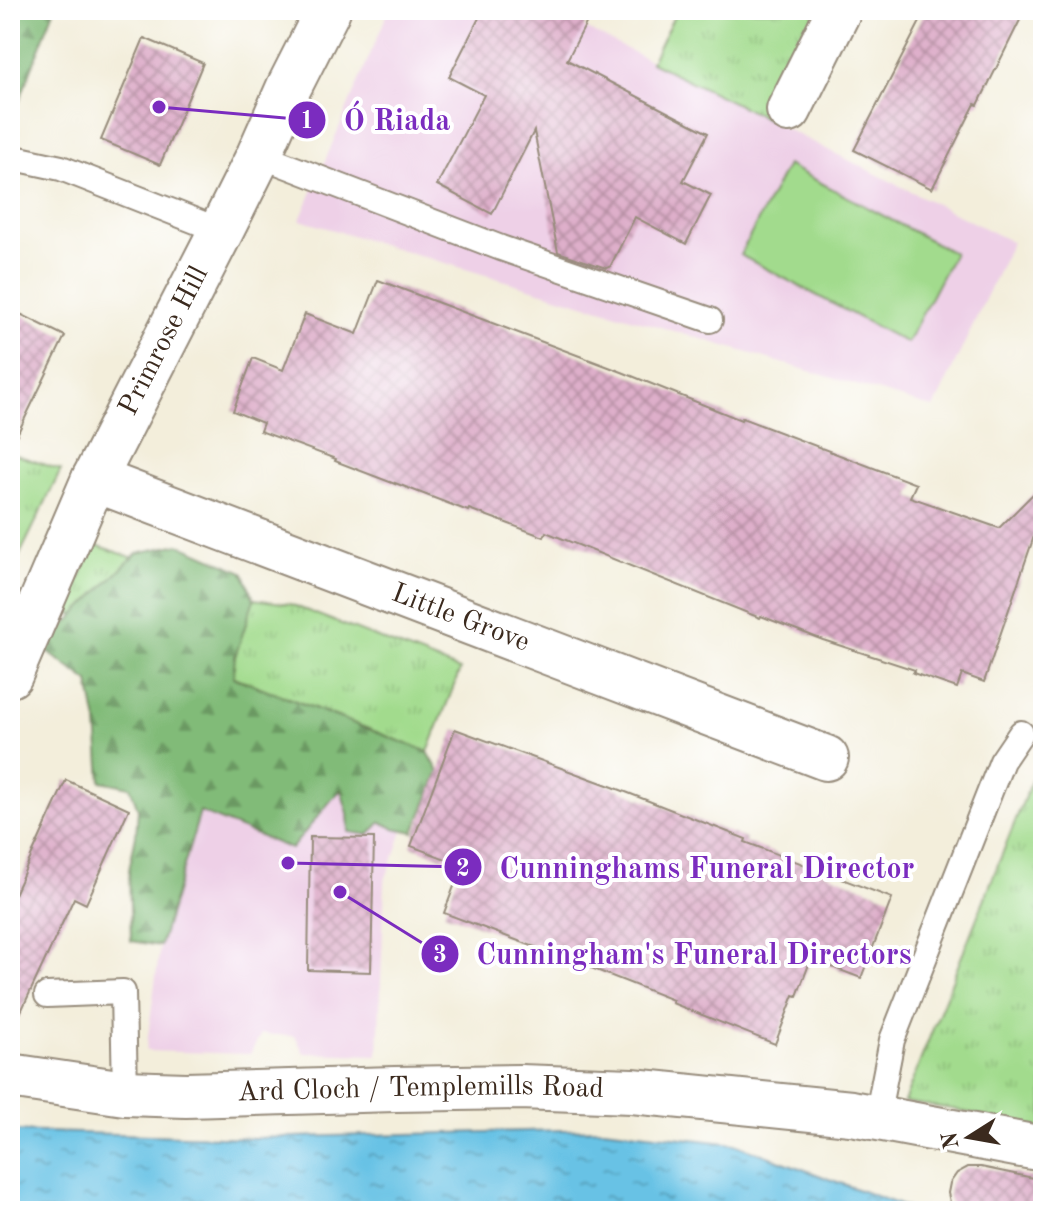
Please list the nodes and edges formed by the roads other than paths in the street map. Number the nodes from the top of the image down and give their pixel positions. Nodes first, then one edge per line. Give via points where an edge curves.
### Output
1 (328, 10) edge
2 (839, 10) edge
3 (789, 110) dead end
4 (259, 155) junction
5 (10, 157) edge
6 (221, 231) junction
7 (710, 320) dead end
8 (94, 479) junction
9 (10, 675) edge
10 (1021, 733) dead end
11 (826, 758) dead end
12 (47, 995) dead end
13 (10, 1076) edge
14 (125, 1093) junction
15 (877, 1117) junction
16 (1043, 1149) edge

1 - 4 street, Primrose Hill
2 - 3 street
4 - 6 street, Primrose Hill
4 - 7 lane via 501,248
5 - 6 lane via 61,168
6 - 8 street, Primrose Hill
8 - 9 street, Primrose Hill
8 - 11 street, Little Grove
10 - 15 lane via 1002,761 892,1040
12 - 14 lane via 123,992
13 - 14 street, Ard Cloch / Templemills Road
14 - 15 street, Ard Cloch / Templemills Road via 520,1087 632,1091
15 - 16 street, Ard Cloch / Templemills Road

